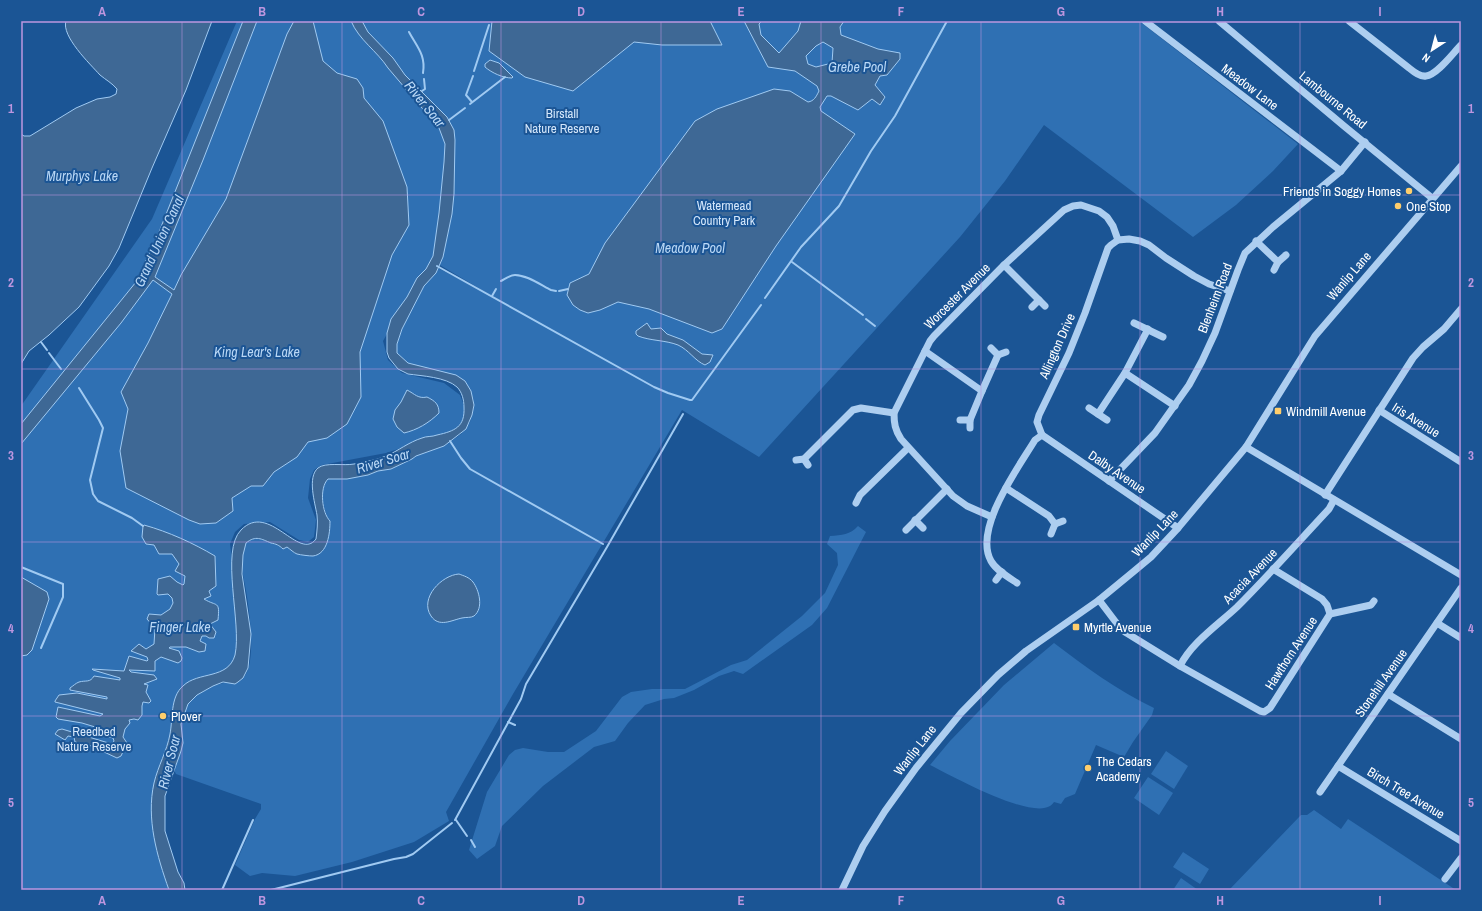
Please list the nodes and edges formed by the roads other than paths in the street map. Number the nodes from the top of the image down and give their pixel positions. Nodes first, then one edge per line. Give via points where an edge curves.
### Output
1 (1145, 21) edge
2 (1219, 21) edge
3 (1349, 21) edge
4 (1461, 45) edge
5 (1366, 142) junction
6 (1461, 166) edge
7 (1341, 171) junction
8 (1432, 198) junction
9 (1118, 240) junction
10 (1256, 241) junction
11 (1286, 255) dead end
12 (1278, 262) junction
13 (1004, 266) junction
14 (1274, 270) dead end
15 (1230, 291) junction
16 (1039, 300) junction
17 (1045, 306) dead end
18 (1032, 307) dead end
19 (1461, 309) edge
20 (1134, 323) dead end
21 (1148, 329) junction
22 (1163, 337) dead end
23 (991, 348) dead end
24 (925, 351) junction
25 (1006, 352) dead end
26 (998, 355) junction
27 (1125, 373) junction
28 (982, 391) junction
29 (1175, 406) junction
30 (1089, 408) dead end
31 (1379, 410) junction
32 (894, 413) junction
33 (1098, 414) junction
34 (960, 420) dead end
35 (970, 420) junction
36 (1107, 420) dead end
37 (970, 428) dead end
38 (1042, 435) junction
39 (908, 448) junction
40 (1246, 448) junction
41 (804, 458) junction
42 (796, 460) dead end
43 (1461, 462) edge
44 (808, 465) dead end
45 (1109, 481) junction
46 (1006, 488) junction
47 (947, 489) junction
48 (1325, 495) junction
49 (1334, 500) junction
50 (856, 503) dead end
51 (992, 517) junction
52 (915, 520) junction
53 (1063, 521) dead end
54 (1055, 524) junction
55 (923, 528) dead end
56 (1178, 528) junction
57 (906, 530) dead end
58 (1051, 534) dead end
59 (1273, 569) junction
60 (1002, 572) junction
61 (1461, 575) edge
62 (996, 580) dead end
63 (1017, 583) dead end
64 (1461, 588) edge
65 (1099, 600) junction
66 (1371, 605) dead end
67 (1330, 614) junction
68 (1437, 623) junction
69 (1461, 638) edge
70 (1180, 666) junction
71 (1388, 694) junction
72 (1461, 739) edge
73 (1338, 766) junction
74 (1320, 792) dead end
75 (1461, 841) edge
76 (1461, 858) edge
77 (1445, 879) dead end
78 (842, 890) edge

1 - 7 street, Meadow Lane
2 - 5 street, Lambourne Road
3 - 4 street via 1418,75 1434,74
5 - 7 street, Blenheim Road
5 - 8 street, Lambourne Road
6 - 8 street, Wanlip Lane
7 - 10 street, Blenheim Road
8 - 40 street, Wanlip Lane via 1316,334
9 - 13 street, Worcester Avenue via 1110,221 1099,211 1081,205 1073,206 1058,214
9 - 15 street via 1129,239 1149,245 1194,276
9 - 38 street, Allington Drive via 1108,248 1069,353 1039,415 1037,422
10 - 12 street
10 - 15 street, Blenheim Road via 1245,253
11 - 12 street
12 - 14 street
13 - 16 street
13 - 24 street, Worcester Avenue via 939,330
15 - 29 street, Blenheim Road via 1202,361
16 - 17 street
16 - 18 street
19 - 31 street via 1413,358
20 - 21 street
21 - 22 street
21 - 27 street
23 - 26 street
24 - 28 street
24 - 32 street, Worcester Avenue
25 - 26 street
26 - 28 street
27 - 29 street
27 - 33 street
28 - 35 street
29 - 45 street, Blenheim Road via 1155,432
30 - 33 street
31 - 43 street, Iris Avenue
31 - 48 street
32 - 39 street via 896,431
32 - 41 street via 861,408 853,410
33 - 36 street
34 - 35 street
35 - 37 street
38 - 45 street, Dalby Avenue
38 - 46 street via 1035,440
39 - 47 street
39 - 50 street via 857,493
40 - 48 street
40 - 56 street, Wanlip Lane
41 - 42 street
41 - 44 street
45 - 56 street, Dalby Avenue
46 - 51 street
46 - 54 street via 1049,516
47 - 51 street via 967,506
47 - 52 street
48 - 49 street
49 - 59 street, Acacia Avenue via 1330,509
49 - 61 street
51 - 60 street via 986,544 987,551 991,561
52 - 55 street
52 - 57 street
53 - 54 street
54 - 58 street
56 - 65 street, Wanlip Lane via 1151,557
59 - 67 street, Hawthorn Avenue via 1322,600 1328,605
59 - 70 street, Acacia Avenue via 1193,647
60 - 62 street
60 - 63 street
64 - 68 street, Stonehill Avenue
65 - 70 street via 1125,632
65 - 78 street, Wanlip Lane via 1026,651 961,713 885,811 863,846
66 - 67 street
67 - 70 street, Hawthorn Avenue via 1270,708 1264,712
68 - 69 street
68 - 71 street, Stonehill Avenue
71 - 72 street
71 - 73 street, Stonehill Avenue
73 - 74 street, Stonehill Avenue
73 - 75 street, Birch Tree Avenue
76 - 77 street

